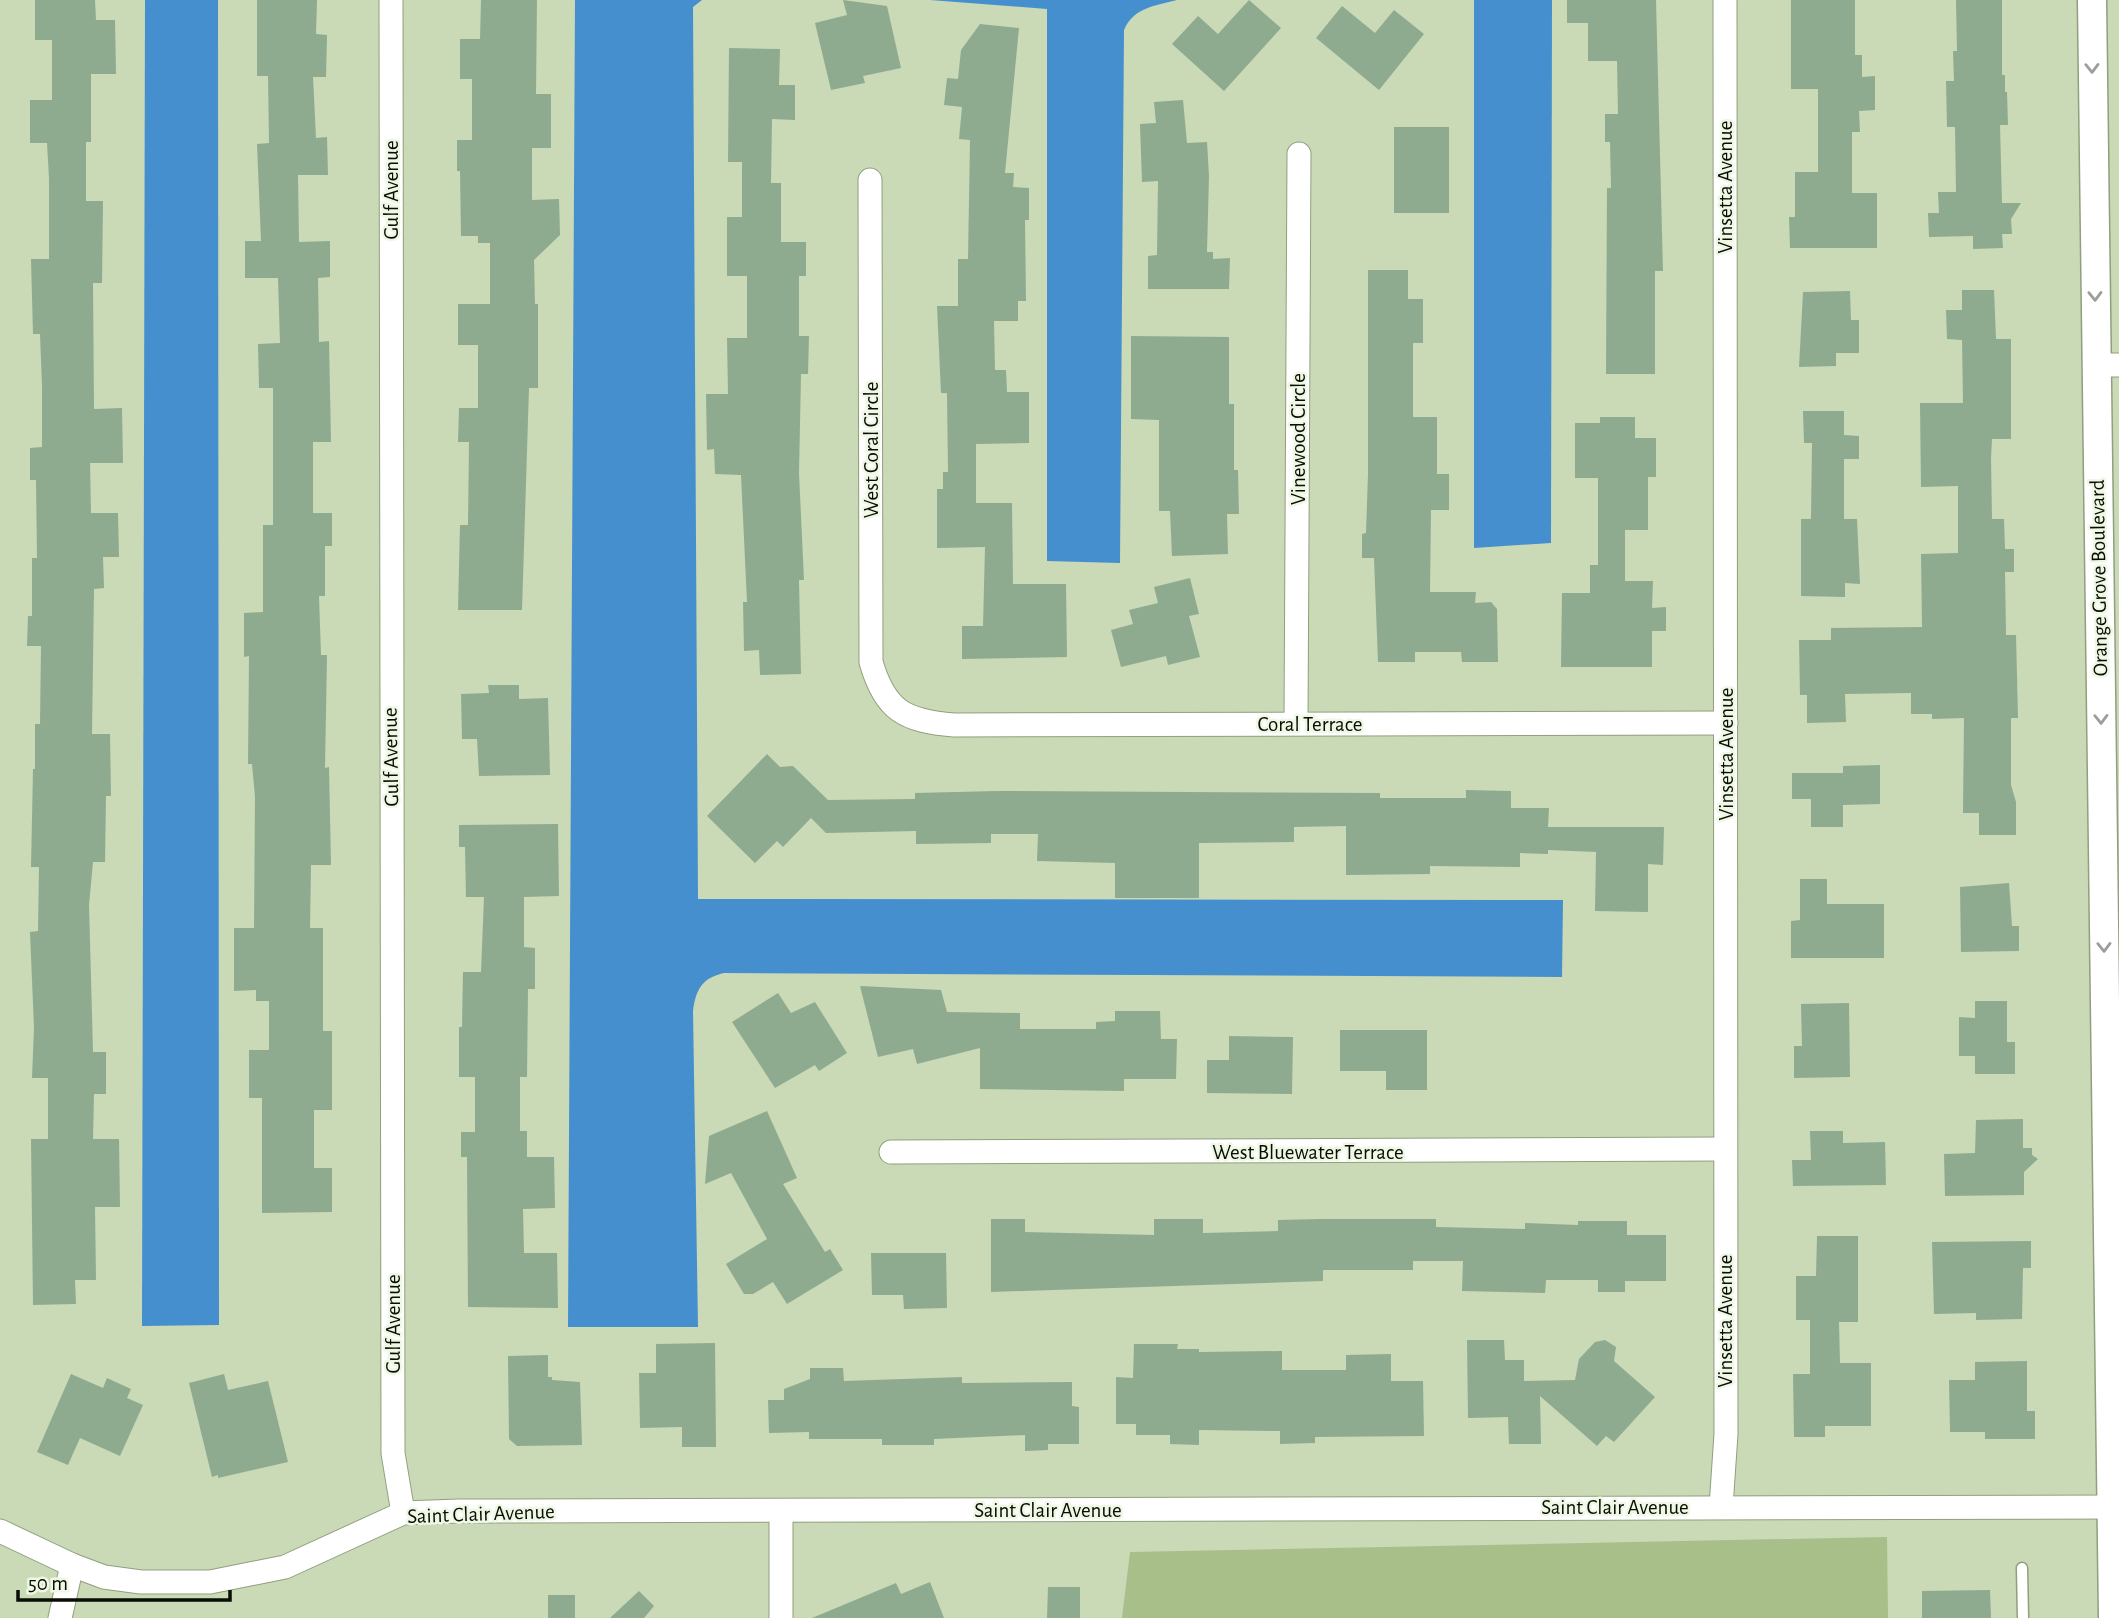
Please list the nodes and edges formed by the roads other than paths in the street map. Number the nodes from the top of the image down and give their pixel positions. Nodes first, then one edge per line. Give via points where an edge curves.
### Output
1 (391, 0) edge
2 (1725, 0) edge
3 (2092, 0) edge
4 (1299, 154) dead end
5 (870, 180) dead end
6 (2108, 365) edge
7 (898, 712) joint
8 (1296, 723) junction
9 (1726, 723) junction
10 (1725, 1149) junction
11 (891, 1152) dead end
12 (1721, 1507) junction
13 (2115, 1507) edge
14 (781, 1512) junction
15 (403, 1513) junction
16 (0, 1531) edge
17 (72, 1565) junction
18 (2022, 1567) dead end
19 (60, 1618) edge
20 (781, 1618) edge
21 (2023, 1618) edge
22 (2113, 1618) edge

1 - 15 street, Gulf Avenue via 393,1453
2 - 9 street, Vinsetta Avenue
3 -> 6 street, Orange Grove Boulevard
4 - 8 street, Vinewood Circle
5 - 7 street, West Coral Circle via 871,662 878,688
6 -> 13 street, Orange Grove Boulevard
7 - 8 street, Coral Terrace via 926,723 954,725
8 - 9 street, Coral Terrace
9 - 10 street, Vinsetta Avenue
10 - 11 street, West Bluewater Terrace
10 - 12 street, Vinsetta Avenue via 1726,1434
12 - 13 street, Saint Clair Avenue
12 - 14 street, Saint Clair Avenue
13 - 22 street, Orange Grove Boulevard
14 - 15 street, Saint Clair Avenue
14 - 20 street
15 - 17 street, Saint Clair Avenue via 319,1554 244,1577 210,1582 141,1581 104,1577
16 - 17 street, Saint Clair Avenue
17 - 19 street
18 - 21 lane

